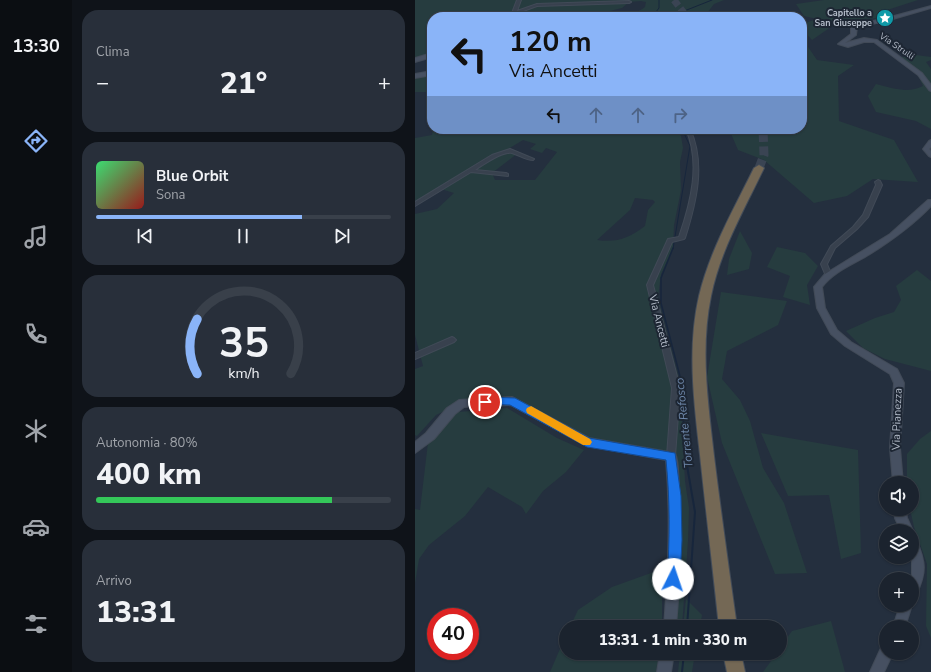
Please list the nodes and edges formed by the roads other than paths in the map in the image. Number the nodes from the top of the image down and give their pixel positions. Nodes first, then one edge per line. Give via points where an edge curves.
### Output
1 (519, 0) edge
2 (629, 2) dead end
3 (931, 6) edge
4 (514, 12) edge
5 (517, 12) edge
6 (427, 56) edge
7 (415, 60) edge
8 (427, 73) edge
9 (415, 76) edge
10 (931, 89) edge
11 (690, 134) edge
12 (931, 142) edge
13 (931, 155) edge
14 (531, 159) dead end
15 (759, 168) tunnel mouth
16 (471, 171) junction
17 (506, 175) dead end
18 (878, 182) dead end
19 (931, 202) edge
20 (415, 204) edge
21 (828, 274) junction
22 (452, 340) dead end
23 (415, 356) edge
24 (415, 448) edge
25 (671, 456) junction
26 (897, 476) edge
27 (919, 564) edge
28 (919, 577) edge
29 (670, 620) edge
30 (727, 620) edge
31 (666, 660) edge
32 (733, 660) edge
33 (883, 660) edge
34 (664, 672) edge
35 (735, 672) edge
36 (877, 672) edge

1 - 4 street
2 - 5 street via 537,5
3 - 10 street, Via Strulli via 855,26 854,34 842,43 848,45 861,40 875,41 920,74 927,80
6 - 7 street
8 - 9 street
11 - 25 street, Via Ancetti via 695,148 697,172 688,221 682,238 671,240 650,285 676,388
12 - 13 street via 926,149
14 - 16 street via 510,151 494,156
15 - 30 highway via 712,272 700,328 699,360 703,415
16 - 17 street
16 - 20 street
18 - 21 street, Via Pianezza via 879,185 865,216 833,247 824,264
19 - 21 street via 913,221 868,252
21 - 26 street, Via Pianezza via 819,287 821,308 834,332 848,344 894,372 899,383 895,448
22 - 23 street
24 - 25 street via 462,403 512,401 587,442
25 - 29 street, Via Ancetti via 676,540
27 - 28 street
31 - 34 street
32 - 35 highway
33 - 36 street

